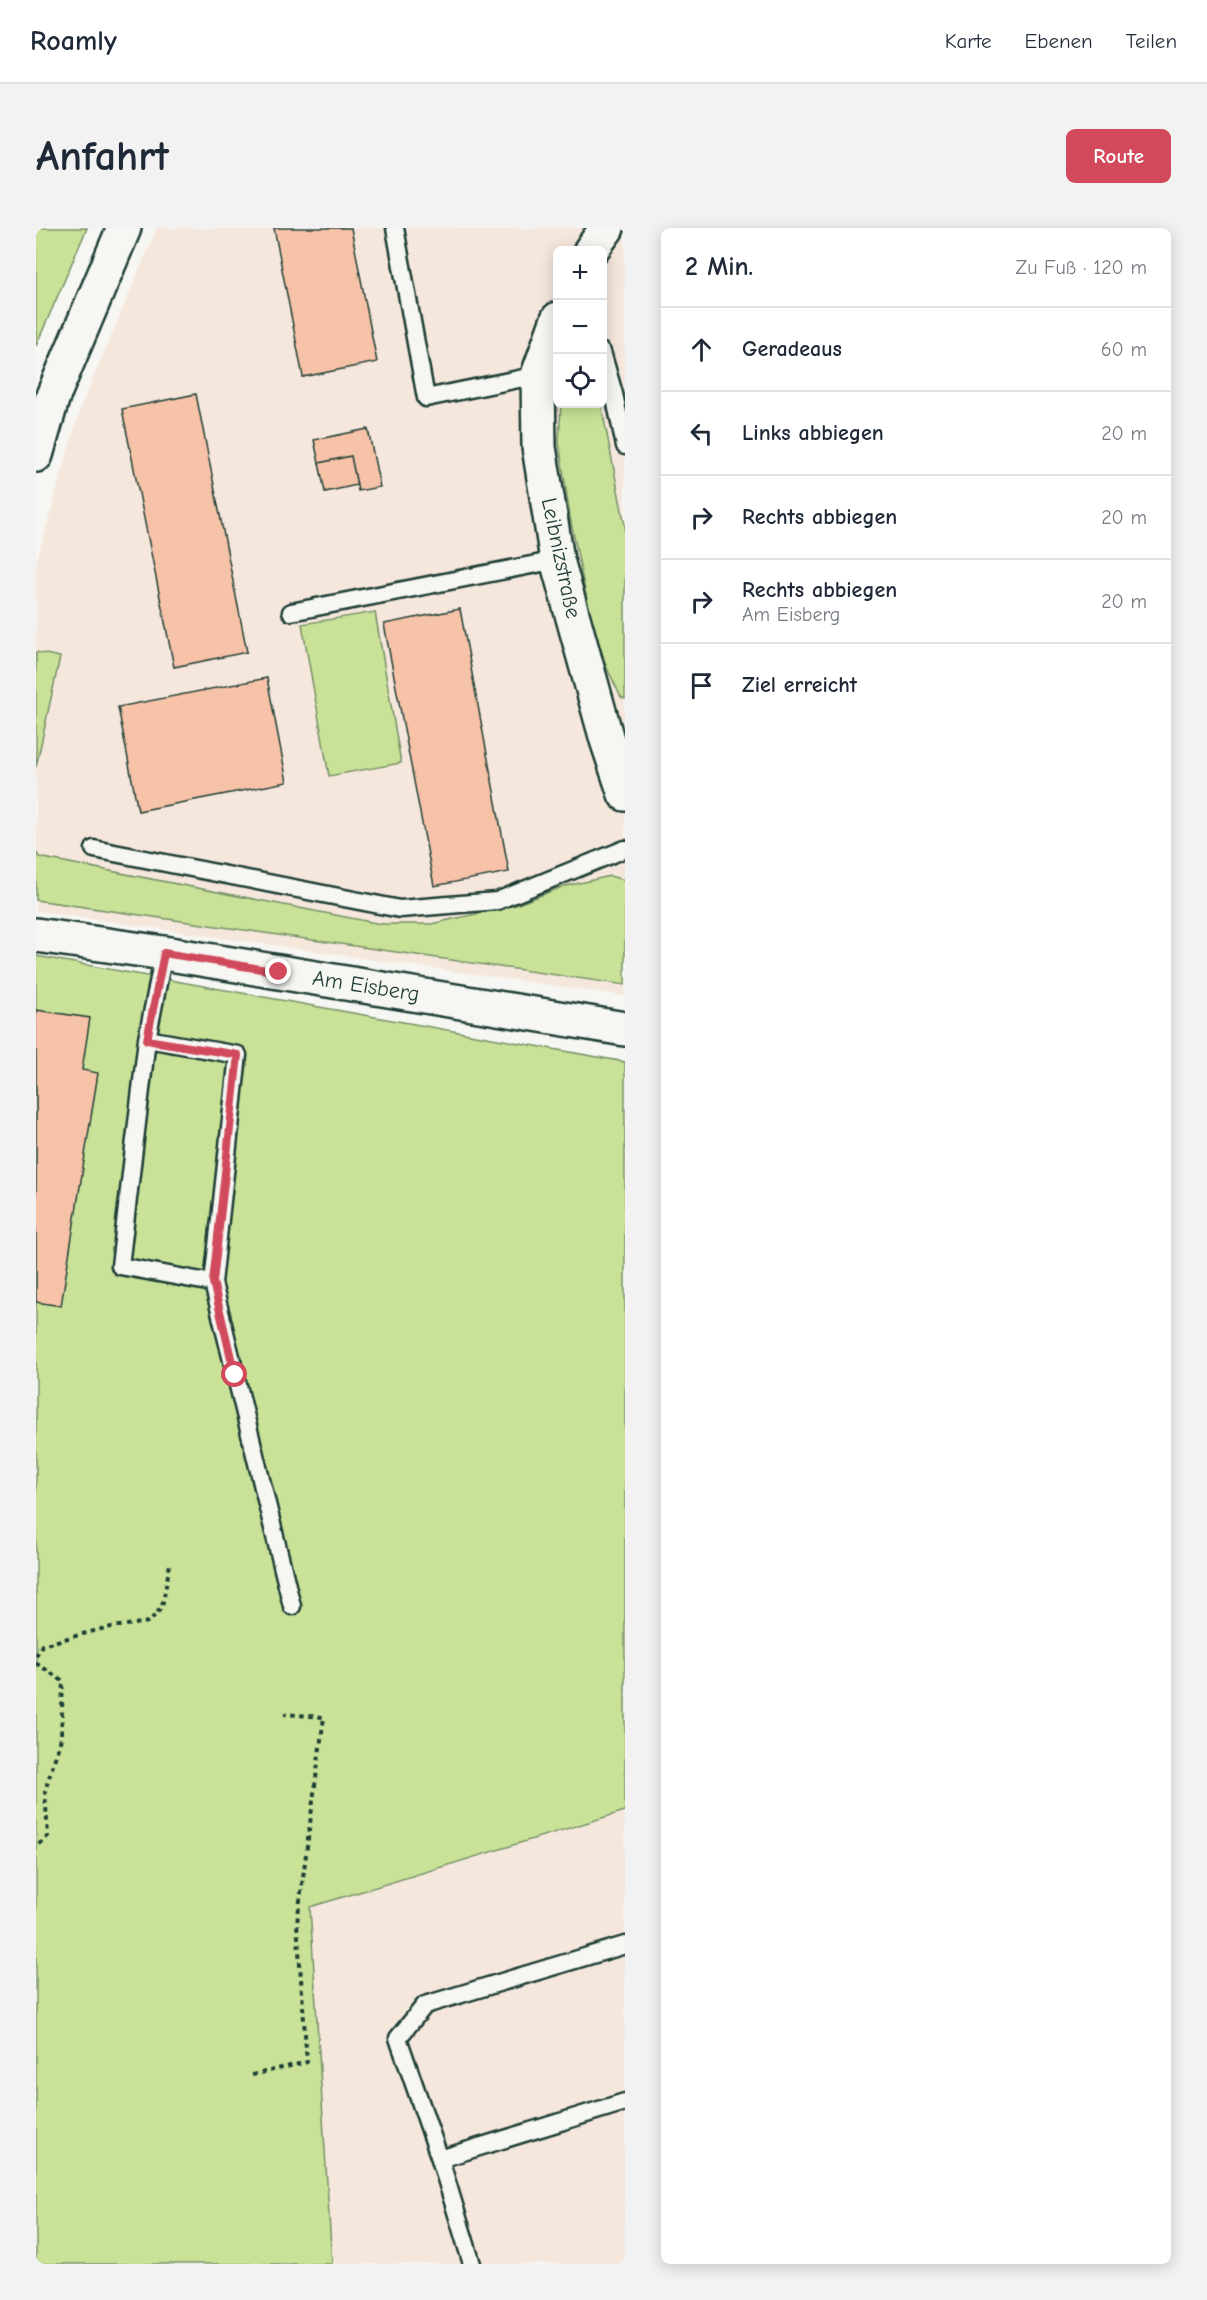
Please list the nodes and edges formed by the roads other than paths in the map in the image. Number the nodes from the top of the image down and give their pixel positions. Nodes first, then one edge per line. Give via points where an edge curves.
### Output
1 (124, 228) edge
2 (395, 228) edge
3 (607, 228) edge
4 (594, 246) edge
5 (553, 333) edge
6 (604, 354) edge
7 (538, 375) junction
8 (625, 446) edge
9 (36, 455) edge
10 (558, 560) junction
11 (291, 612) dead end
12 (616, 735) edge
13 (625, 794) edge
14 (94, 849) dead end
15 (625, 849) edge
16 (36, 935) edge
17 (164, 953) junction
18 (625, 1029) edge
19 (147, 1040) junction
20 (213, 1282) junction
21 (292, 1605) dead end
22 (625, 1945) edge
23 (625, 2102) edge
24 (440, 2159) junction
25 (472, 2264) edge

1 - 9 street via 53,396
2 - 7 lane via 426,398
3 - 4 street
5 - 7 street, Leibnizstraße
6 - 8 lane
7 - 10 street, Leibnizstraße via 539,447
10 - 11 lane
10 - 12 street, Leibnizstraße
12 - 13 street, Leibnizstraße
14 - 15 lane via 400,909 497,901
16 - 17 street, Am Eisberg
17 - 18 street, Am Eisberg
17 - 19 lane
19 - 20 lane via 238,1055
19 - 20 lane via 120,1266
20 - 21 lane
22 - 24 lane via 425,2005 398,2038
23 - 24 lane
24 - 25 lane

